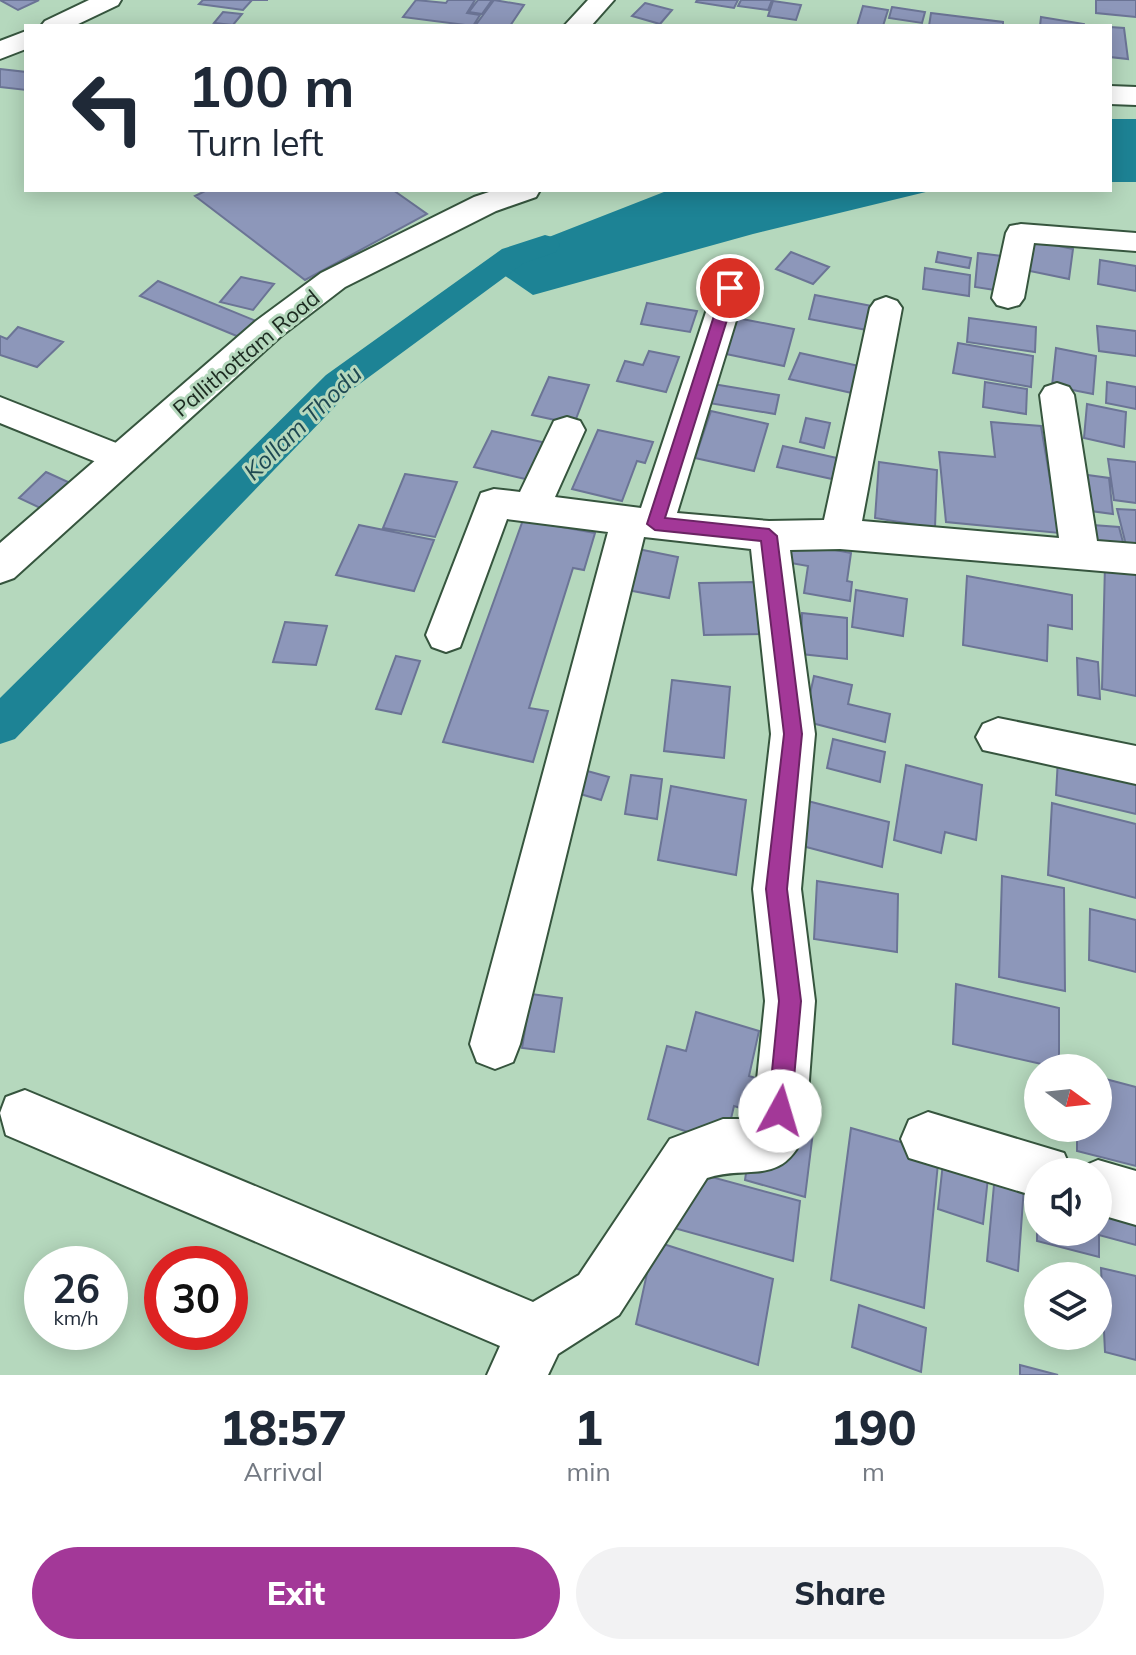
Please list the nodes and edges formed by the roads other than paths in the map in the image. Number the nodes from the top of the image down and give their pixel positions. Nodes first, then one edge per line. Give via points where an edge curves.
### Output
1 (109, 0) edge
2 (602, 0) edge
3 (58, 24) edge
4 (579, 24) edge
5 (24, 40) edge
6 (0, 51) edge
7 (1112, 95) edge
8 (1136, 96) edge
9 (514, 192) edge
10 (486, 197) edge
11 (1136, 242) edge
12 (730, 288) dead end
13 (1008, 298) dead end
14 (886, 308) dead end
15 (1057, 395) dead end
16 (0, 409) edge
17 (567, 430) dead end
18 (121, 459) junction
19 (531, 510) junction
20 (642, 523) junction
21 (840, 534) junction
22 (769, 536) junction
23 (1080, 554) junction
24 (1136, 559) edge
25 (0, 567) edge
26 (446, 635) dead end
27 (998, 737) dead end
28 (1136, 765) edge
29 (495, 1044) dead end
30 (25, 1116) dead end
31 (928, 1139) dead end
32 (1024, 1166) edge
33 (1112, 1191) edge
34 (1136, 1198) edge
35 (527, 1354) edge

1 - 3 street
2 - 4 street
5 - 6 street
7 - 8 street
9 - 10 street, Pallithottam Road
10 - 18 street, Pallithottam Road via 333,280 268,329
11 - 13 street via 1021,233
12 - 20 street
14 - 21 street
15 - 23 street
16 - 18 street
17 - 19 street
18 - 25 street, Pallithottam Road
19 - 20 street
19 - 26 street via 494,503
20 - 22 street
20 - 29 street
21 - 22 street
21 - 23 street
22 - 35 street via 793,734 777,889 790,1001 778,1133 758,1147 723,1146 689,1158 599,1295
23 - 24 street
27 - 28 street
30 - 35 street
31 - 32 street
33 - 34 street

